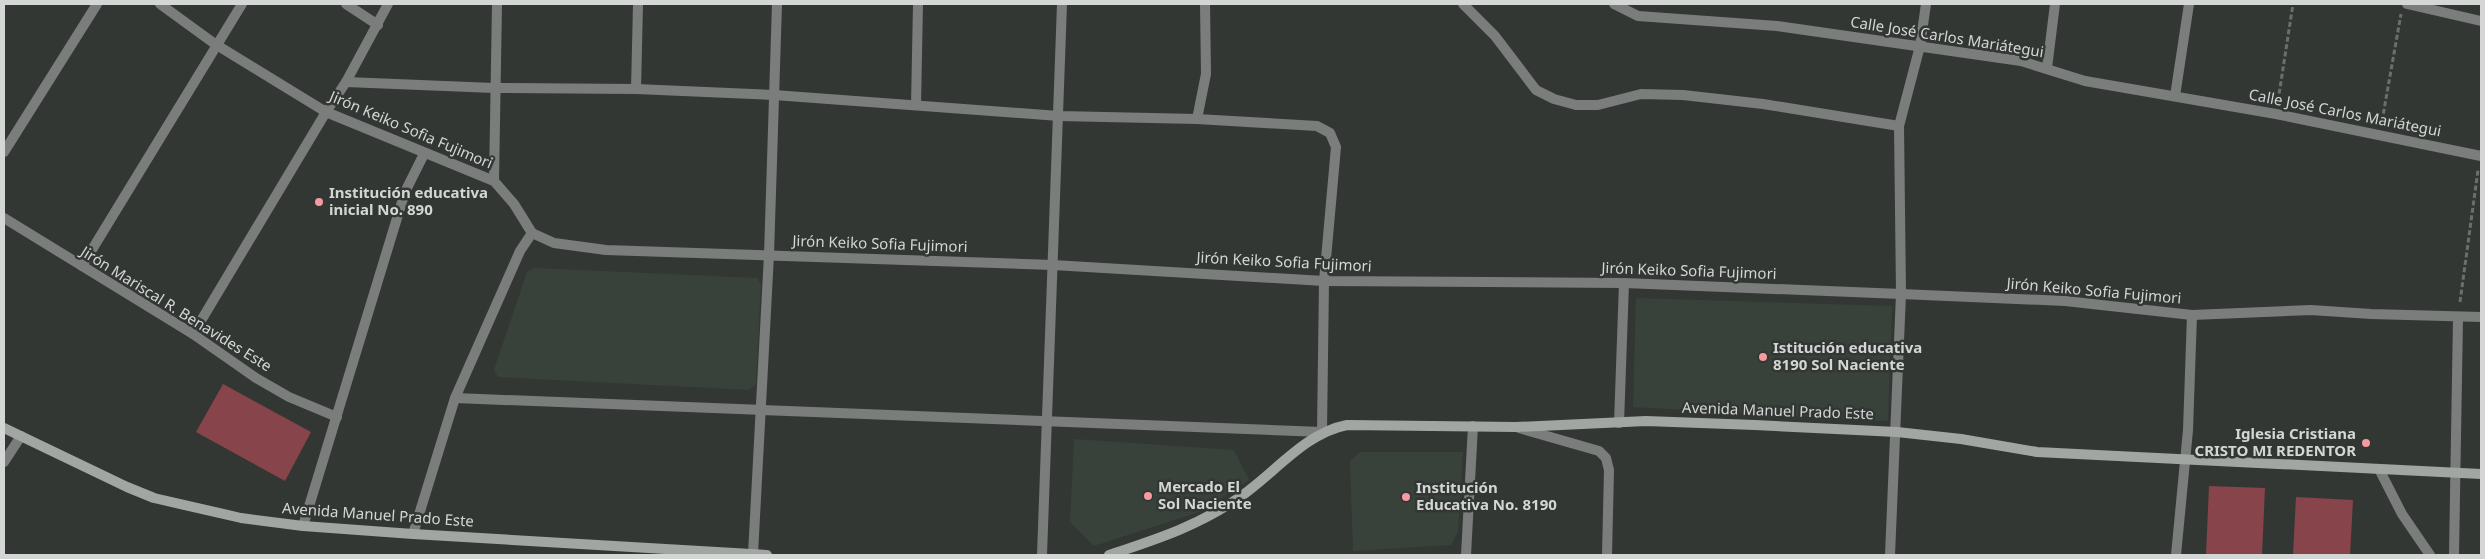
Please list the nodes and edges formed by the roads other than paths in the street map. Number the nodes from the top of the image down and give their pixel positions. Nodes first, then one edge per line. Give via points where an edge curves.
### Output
1 (97, 4) edge
2 (160, 4) edge
3 (242, 4) edge
4 (346, 4) edge
5 (388, 4) edge
6 (497, 4) edge
7 (638, 4) edge
8 (777, 4) edge
9 (918, 4) edge
10 (1062, 4) edge
11 (1205, 4) edge
12 (1463, 4) edge
13 (1614, 4) edge
14 (1926, 4) edge
15 (2055, 4) edge
16 (2190, 4) edge
17 (2407, 4) edge
18 (2481, 21) edge
19 (378, 25) junction
20 (215, 44) junction
21 (1920, 46) junction
22 (2047, 68) junction
23 (346, 82) junction
24 (494, 88) junction
25 (636, 89) junction
26 (774, 95) junction
27 (2174, 96) junction
28 (916, 106) junction
29 (326, 112) junction
30 (1059, 116) junction
31 (1197, 119) junction
32 (1899, 126) junction
33 (4, 152) edge
34 (424, 154) junction
35 (2480, 155) edge
36 (494, 181) junction
37 (4, 218) edge
38 (532, 233) junction
39 (769, 255) junction
40 (1053, 265) junction
41 (82, 266) junction
42 (1324, 281) junction
43 (1624, 283) junction
44 (1901, 294) junction
45 (2192, 315) junction
46 (2481, 317) edge
47 (2458, 318) junction
48 (193, 334) junction
49 (455, 398) junction
50 (760, 409) junction
51 (337, 417) junction
52 (1047, 422) junction
53 (1619, 423) junction
54 (1473, 426) junction
55 (1516, 427) junction
56 (4, 428) edge
57 (1322, 432) junction
58 (1897, 432) junction
59 (21, 436) junction
60 (2186, 460) junction
61 (4, 462) edge
62 (2380, 469) junction
63 (2457, 473) junction
64 (2481, 474) edge
65 (303, 526) junction
66 (413, 534) junction
67 (753, 554) edge
68 (767, 555) edge
69 (1042, 555) edge
70 (1109, 555) edge
71 (1466, 555) edge
72 (1607, 555) edge
73 (1890, 555) edge
74 (2176, 555) edge
75 (2430, 555) edge
76 (2454, 555) edge

1 - 33 street
2 - 20 street, Jirón Keiko Sofia Fujimori
3 - 20 street
4 - 19 street
5 - 19 street
6 - 24 street
7 - 25 street
8 - 26 street
9 - 28 street
10 - 30 street
11 - 31 street via 1206,74
12 - 32 street via 1495,36 1536,90 1576,106 1598,105 1642,94 1683,95
13 - 21 street, Calle José Carlos Mariátegui via 1638,16 1777,26
14 - 21 street
15 - 22 street
16 - 27 street
17 - 18 street
19 - 23 street
20 - 29 street, Jirón Keiko Sofia Fujimori
20 - 41 street
21 - 22 street, Calle José Carlos Mariátegui
21 - 32 street
22 - 27 street, Calle José Carlos Mariátegui via 2085,82
23 - 24 street
23 - 29 street
24 - 25 street
24 - 36 street
25 - 26 street
26 - 28 street
26 - 39 street
27 - 35 street, Calle José Carlos Mariátegui
28 - 30 street
29 - 34 street, Jirón Keiko Sofia Fujimori
29 - 48 street
30 - 31 street
30 - 40 street
31 - 42 street via 1317,126 1330,133 1336,147
32 - 44 street
34 - 36 street, Jirón Keiko Sofia Fujimori
34 - 51 street via 405,192
36 - 38 street, Jirón Keiko Sofia Fujimori via 514,204
37 - 41 street, Jirón Mariscal R. Benavides Este
38 - 39 street, Jirón Keiko Sofia Fujimori via 554,244 606,250
38 - 49 street via 520,251
39 - 40 street, Jirón Keiko Sofia Fujimori
39 - 50 street
40 - 42 street, Jirón Keiko Sofia Fujimori
40 - 52 street
41 - 48 street, Jirón Mariscal R. Benavides Este
42 - 43 street, Jirón Keiko Sofia Fujimori
42 - 57 street
43 - 44 street, Jirón Keiko Sofia Fujimori
43 - 53 street
44 - 45 street, Jirón Keiko Sofia Fujimori via 2065,301
44 - 58 street
45 - 47 street, Jirón Keiko Sofia Fujimori via 2311,310
45 - 60 street
46 - 47 street, Jirón Keiko Sofia Fujimori
47 - 63 street
48 - 51 street, Jirón Mariscal R. Benavides Este via 272,387
49 - 50 street
49 - 66 street
50 - 52 street
50 - 67 street
51 - 65 street
52 - 57 street
52 - 69 street
53 - 55 street, Avenida Manuel Prado Este
53 - 58 street, Avenida Manuel Prado Este via 1656,421
54 - 55 street, Avenida Manuel Prado Este
54 - 57 street, Avenida Manuel Prado Este via 1347,425
54 - 71 street
55 - 72 street via 1599,451 1606,458 1609,470
56 - 59 street, Avenida Manuel Prado Este
57 - 70 street, Avenida Manuel Prado Este via 1240,497 1202,520
58 - 60 street, Avenida Manuel Prado Este via 2037,452
58 - 73 street
59 - 61 street
59 - 65 street, Avenida Manuel Prado Este via 154,498 241,518
60 - 62 street, Avenida Manuel Prado Este
60 - 74 street
62 - 63 street, Avenida Manuel Prado Este
62 - 75 street via 2402,514
63 - 64 street, Avenida Manuel Prado Este
63 - 76 street
65 - 66 street, Avenida Manuel Prado Este
66 - 67 street, Avenida Manuel Prado Este
67 - 68 street, Avenida Manuel Prado Este

